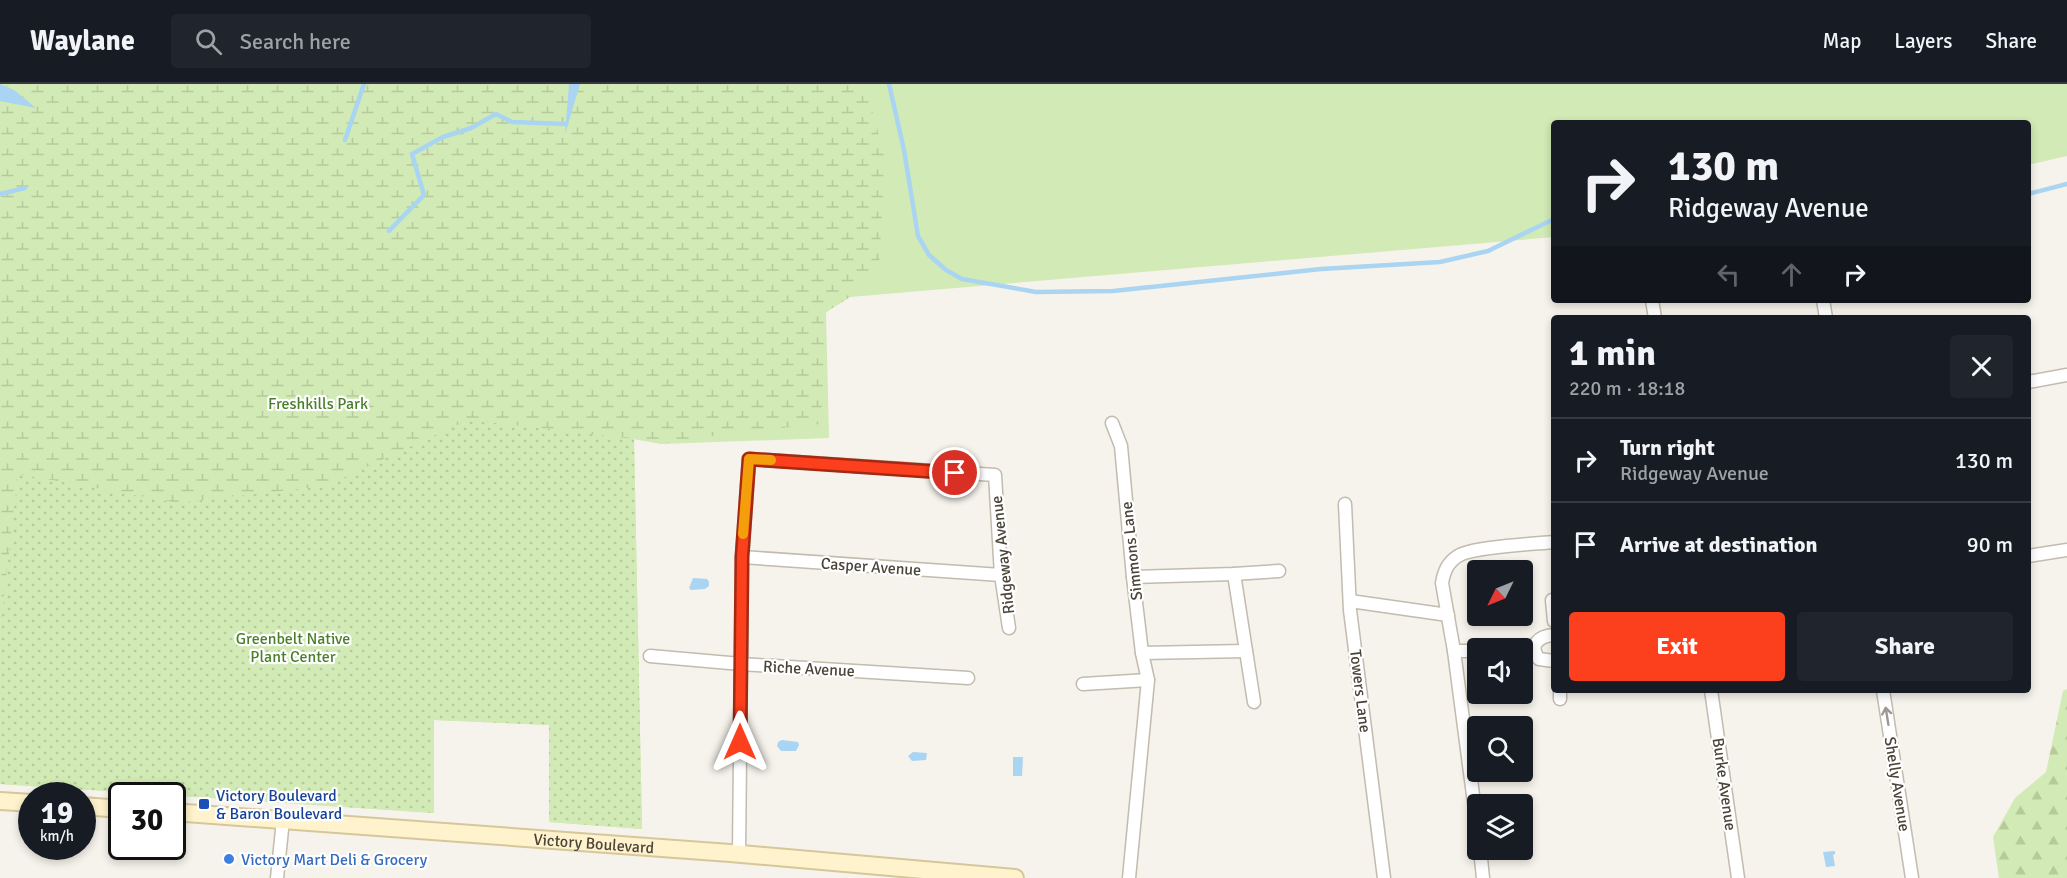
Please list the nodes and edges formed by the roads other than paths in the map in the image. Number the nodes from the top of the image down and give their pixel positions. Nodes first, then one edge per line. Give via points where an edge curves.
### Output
1 (2067, 375) edge
2 (2031, 381) edge
3 (1112, 423) dead end
4 (1345, 504) dead end
5 (1551, 542) edge
6 (2067, 550) edge
7 (2031, 556) edge
8 (742, 557) junction
9 (1279, 571) dead end
10 (1234, 574) junction
11 (1001, 575) junction
12 (1133, 577) junction
13 (1350, 601) junction
14 (1448, 615) junction
15 (1010, 628) dead end
16 (1551, 635) edge
17 (1533, 644) edge
18 (1246, 651) junction
19 (1454, 651) junction
20 (1467, 651) edge
21 (1142, 653) junction
22 (1533, 654) edge
23 (650, 656) dead end
24 (1551, 661) edge
25 (741, 664) junction
26 (968, 678) dead end
27 (1148, 680) junction
28 (1083, 684) dead end
29 (1711, 693) edge
30 (1883, 693) edge
31 (1254, 702) dead end
32 (1473, 794) edge
33 (0, 801) edge
34 (18, 802) edge
35 (186, 813) edge
36 (283, 820) junction
37 (739, 854) junction
38 (1482, 860) edge
39 (277, 878) edge
40 (1015, 878) edge
41 (1129, 878) edge
42 (1384, 878) edge
43 (1484, 878) edge
44 (1738, 878) edge
45 (1912, 878) edge

1 - 2 street
3 - 12 street, Simmons Lane via 1120,446
4 - 13 street, Towers Lane
5 - 14 street via 1457,556 1448,564 1442,583
6 - 7 street
8 - 11 street, Casper Avenue
8 - 11 street, Ridgeway Avenue via 749,459 994,475
8 - 25 street, Ridgeway Avenue
9 - 10 street
10 - 12 street
10 - 18 street
11 - 15 street, Ridgeway Avenue
12 - 21 street, Simmons Lane
13 - 14 street
13 - 42 street, Towers Lane
14 - 19 street
16 - 17 street
18 - 21 street
18 - 31 street
19 - 20 street
19 - 32 street
21 - 27 street, Simmons Lane
22 - 24 street
23 - 25 street, Riche Avenue
25 - 26 street, Riche Avenue
25 - 37 street, Ridgeway Avenue
27 - 28 street
27 - 41 street, Simmons Lane
29 - 44 street, Burke Avenue
45 -> 30 street, Shelly Avenue
33 - 34 main road
35 - 36 main road, Victory Boulevard
36 - 37 main road, Victory Boulevard
36 - 39 street
37 - 40 main road, Victory Boulevard
38 - 43 street

